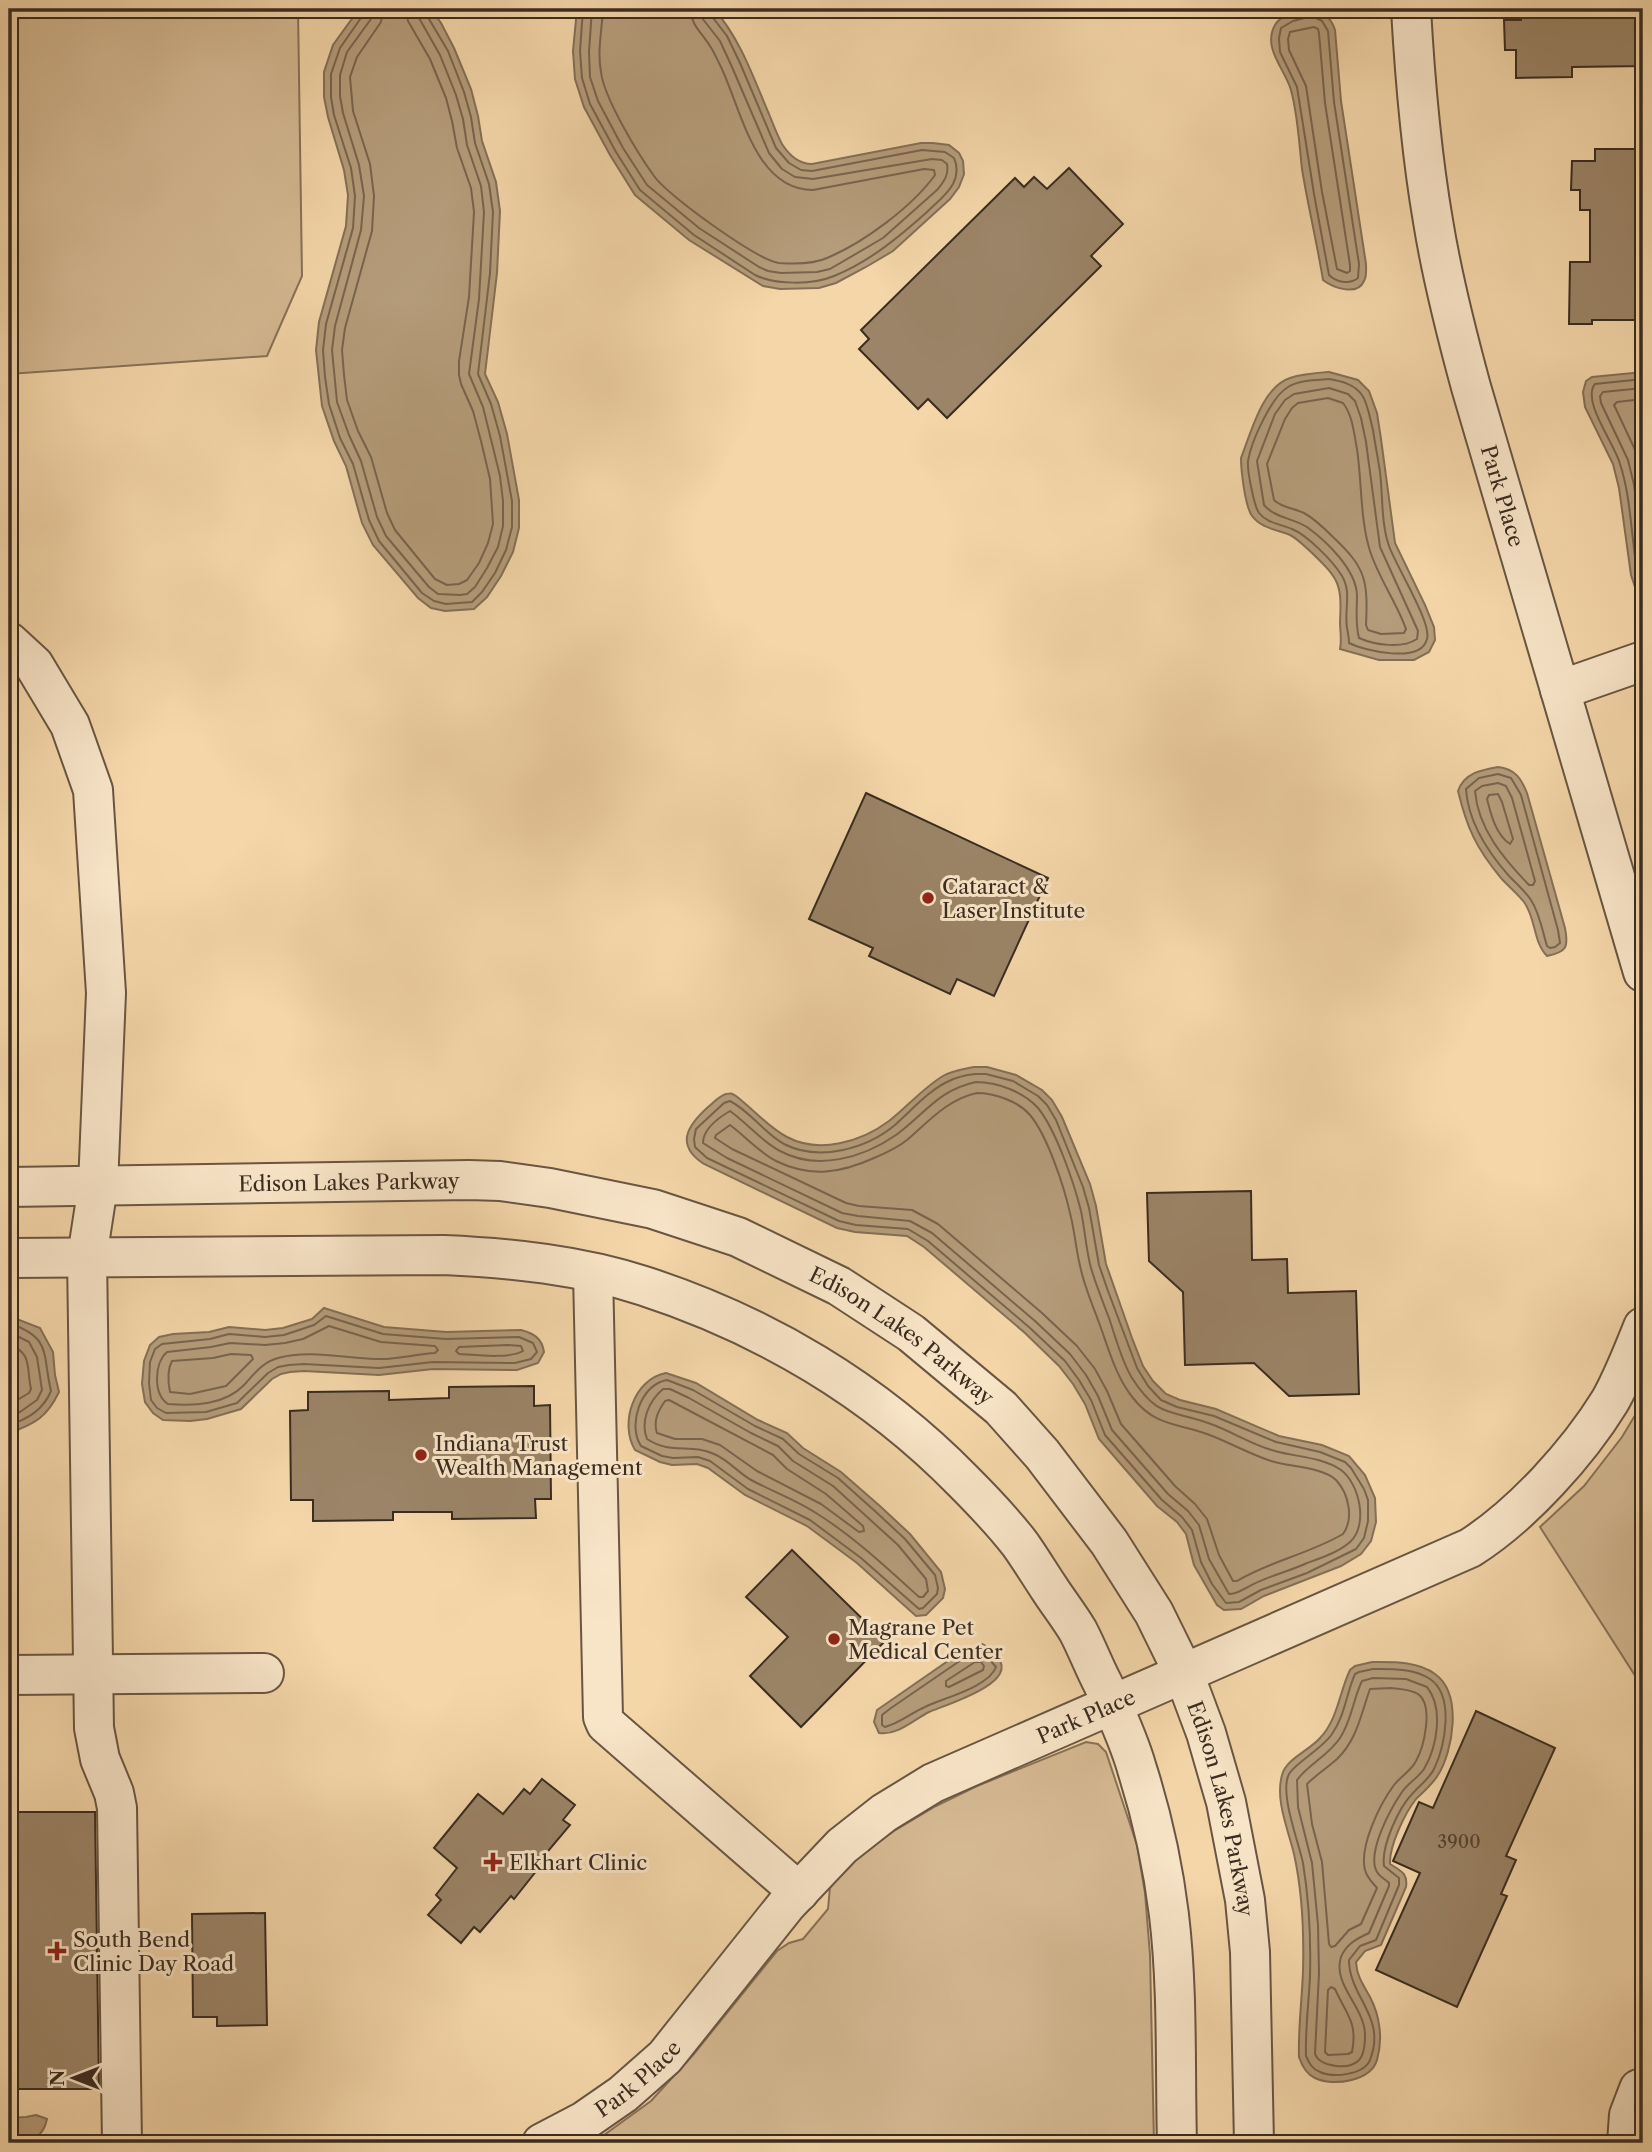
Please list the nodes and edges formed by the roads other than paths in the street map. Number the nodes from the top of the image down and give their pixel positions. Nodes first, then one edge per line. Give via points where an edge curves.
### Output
1 (1411, 9) edge
2 (9, 642) edge
3 (1643, 661) edge
4 (1560, 690) junction
5 (1643, 972) edge
6 (98, 1186) junction
7 (9, 1187) edge
8 (87, 1257) junction
9 (9, 1258) edge
10 (593, 1273) junction
11 (1643, 1328) edge
12 (264, 1673) dead end
13 (1184, 1674) junction
14 (9, 1675) edge
15 (94, 1675) junction
16 (1112, 1704) junction
17 (799, 1892) junction
18 (1643, 2089) edge
19 (122, 2143) edge
20 (542, 2143) edge
21 (1177, 2143) edge
22 (1254, 2143) edge
23 (1627, 2143) edge

1 - 4 street, Park Place via 1421,137 1449,305
2 - 6 street via 34,665 70,725 93,790 106,993
3 - 4 street
4 - 5 street, Park Place
6 - 7 street, Edison Lakes Parkway
6 - 8 street
6 - 13 street, Edison Lakes Parkway via 500,1181 653,1209 738,1237 839,1286 912,1334 1001,1408 1110,1542 1154,1613
8 - 9 street
8 - 10 street via 444,1255 494,1257
8 - 15 street
10 - 16 street via 642,1285 726,1316 797,1352 918,1437 1018,1543 1078,1631
10 - 17 street via 603,1717
11 - 13 street, Park Place via 1610,1400 1568,1460 1490,1535 1470,1548
12 - 15 street
13 - 16 street, Park Place
13 - 22 street, Edison Lakes Parkway via 1226,1802 1245,1900
14 - 15 street
15 - 19 street via 94,1728 117,1808
16 - 17 street, Park Place via 933,1783 842,1846
16 - 21 street via 1137,1767 1169,1916
17 - 20 street, Park Place via 665,2057 584,2121
18 - 23 street via 1639,2089 1629,2115

